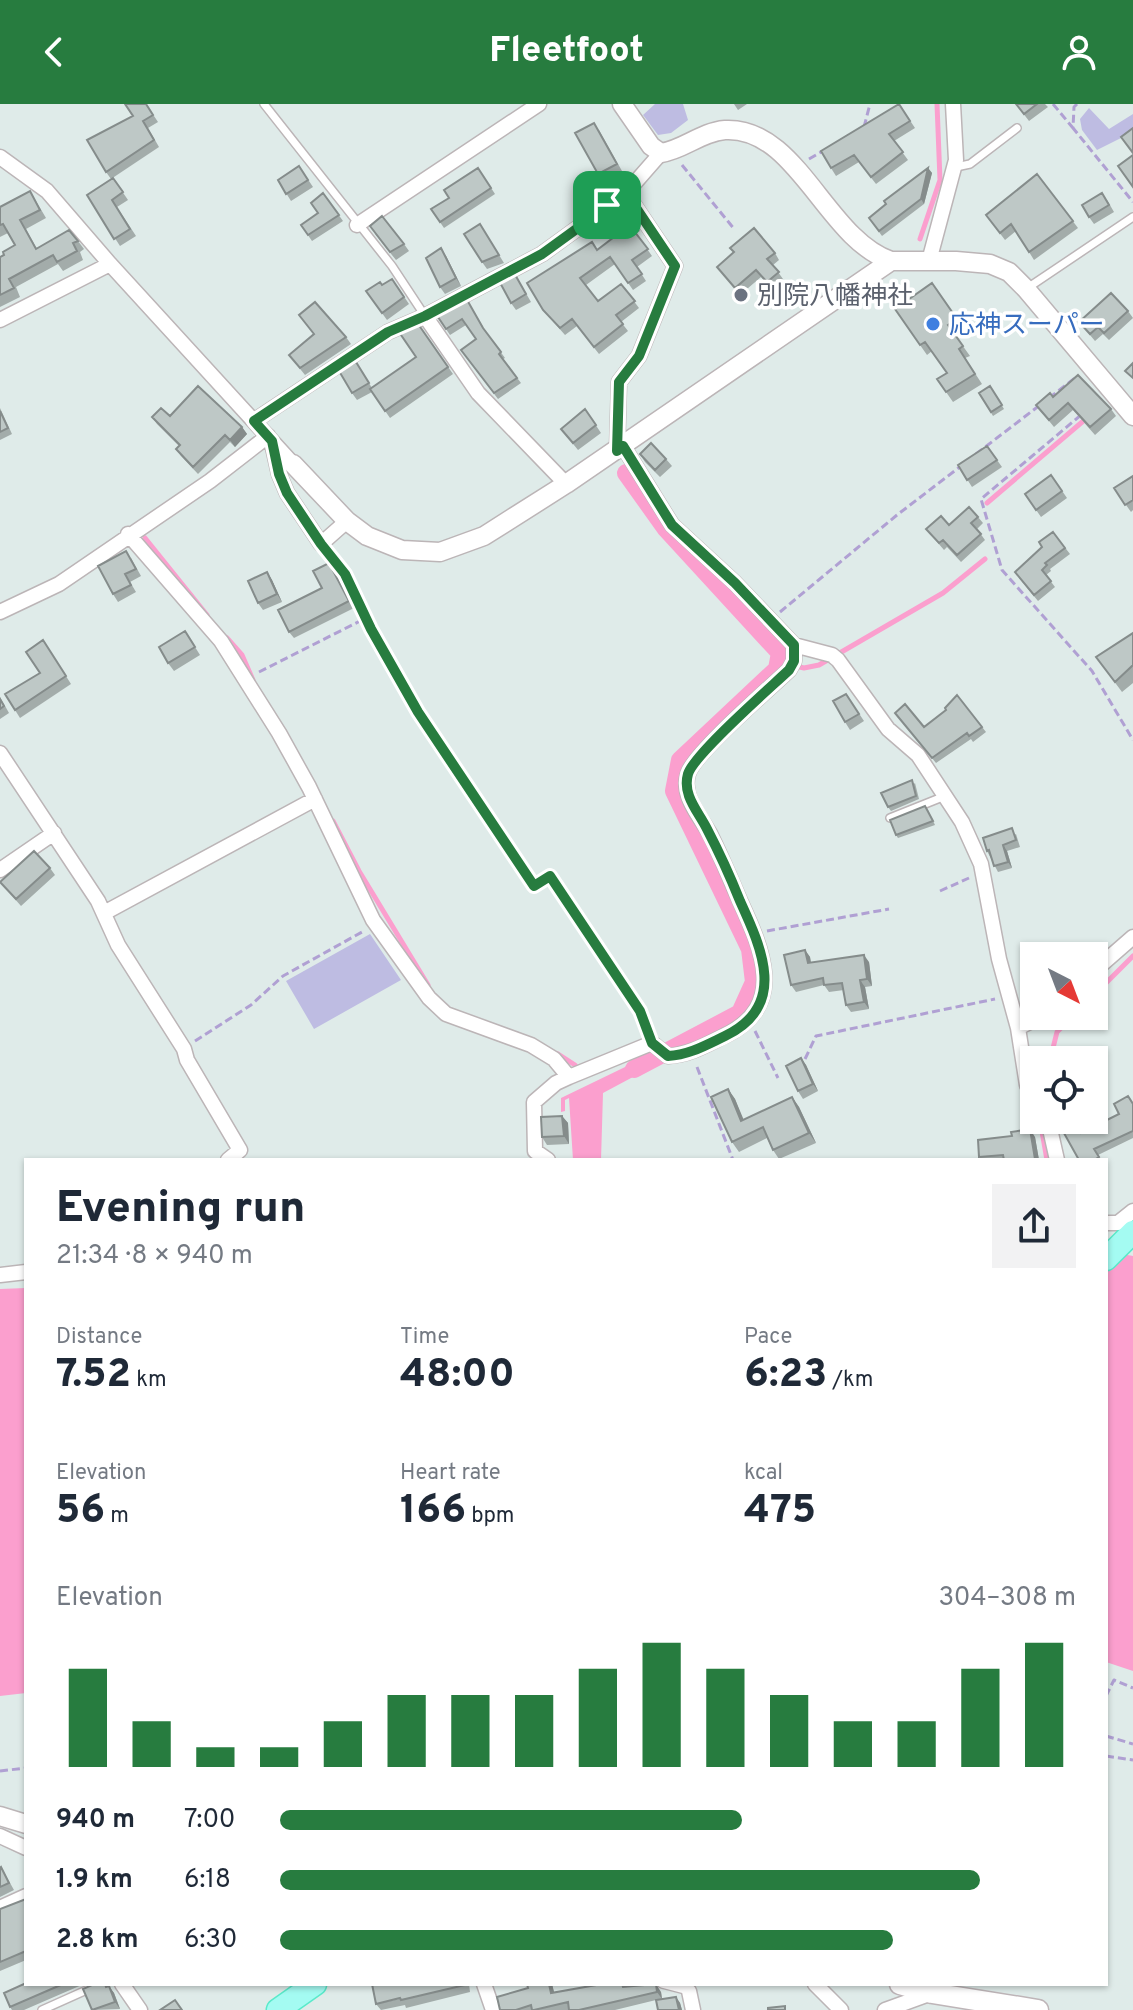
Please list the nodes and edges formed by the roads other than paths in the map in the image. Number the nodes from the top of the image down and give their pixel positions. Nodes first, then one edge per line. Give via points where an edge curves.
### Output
1 (264, 104) edge
2 (539, 104) edge
3 (622, 104) edge
4 (953, 104) edge
5 (1017, 128) dead end
6 (666, 152) junction
7 (0, 157) edge
8 (954, 168) junction
9 (626, 193) junction
10 (1133, 217) edge
11 (357, 225) junction
12 (891, 261) junction
13 (929, 261) junction
14 (110, 264) junction
15 (1026, 289) junction
16 (425, 316) junction
17 (0, 320) edge
18 (1133, 416) edge
19 (254, 421) junction
20 (270, 439) junction
21 (620, 448) junction
22 (293, 464) joint
23 (566, 484) junction
24 (347, 521) junction
25 (128, 534) junction
26 (0, 612) edge
27 (794, 645) junction
28 (0, 753) edge
29 (945, 796) junction
30 (315, 799) junction
31 (890, 818) edge
32 (54, 833) junction
33 (0, 870) edge
34 (104, 913) junction
35 (1133, 937) edge
36 (1108, 959) edge
37 (1018, 1028) joint
38 (1021, 1046) edge
39 (569, 1077) junction
40 (1051, 1134) edge
41 (230, 1158) edge
42 (545, 1158) edge
43 (1057, 1158) edge
44 (1133, 1211) edge
45 (1108, 1223) edge
46 (1133, 1232) edge
47 (1108, 1257) edge
48 (24, 1272) edge
49 (0, 1275) edge
50 (0, 1816) edge
51 (24, 1823) edge
52 (0, 1836) edge
53 (24, 1847) edge
54 (24, 1897) edge
55 (2, 1907) edge
56 (96, 1986) edge
57 (123, 1986) edge
58 (312, 1986) edge
59 (485, 1986) edge
60 (670, 1986) edge
61 (817, 1986) edge
62 (907, 1986) edge
63 (689, 1991) joint
64 (932, 1993) junction
65 (42, 2010) edge
66 (140, 2010) edge
67 (278, 2010) edge
68 (493, 2010) edge
69 (693, 2010) edge
70 (841, 2010) edge
71 (885, 2010) edge
72 (1038, 2010) edge

1 - 11 lane
2 - 11 street
3 - 6 street via 651,146
4 - 8 street
5 - 8 lane via 970,164
6 - 9 street
6 - 12 street via 726,130 761,140 780,151 853,238
7 - 14 street via 47,191
8 - 13 street
9 - 16 street via 542,254
9 - 21 street via 675,266 639,356 619,382
10 - 15 lane
11 - 16 lane
12 - 13 street
12 - 21 street
13 - 15 street via 990,264 1009,272
14 - 17 street
14 - 19 street
15 - 18 street
16 - 19 street via 388,332
16 - 23 street via 478,393
19 - 20 street
20 - 22 street
20 - 24 street via 287,493 321,544
20 - 25 street
21 - 23 street
21 - 27 street via 672,525
22 - 24 street
23 - 24 street via 484,536 440,552 402,550
25 - 26 street via 59,584
25 - 30 street via 221,641
27 - 29 street via 835,658 888,729 918,755
27 - 39 street via 792,666 688,773 687,795 716,846 764,963 766,986 750,1020 685,1055 659,1049
28 - 32 street
29 - 31 lane
29 - 37 street via 982,872
30 - 34 street
30 - 39 street via 376,924 429,998 446,1014 531,1045 554,1059
32 - 33 street
32 - 34 street
34 - 41 street via 240,1150
35 - 36 street
37 - 38 street
39 - 42 street via 534,1102 535,1151
40 - 43 street
44 - 45 street via 1118,1223
46 - 47 main road
48 - 49 street
50 - 51 street
52 - 53 street
54 - 55 street
56 - 65 lane
57 - 66 street
58 - 67 main road
59 - 68 street
60 - 63 lane
61 - 70 street
62 - 64 main road
63 - 69 street
64 - 71 street
64 - 72 main road

